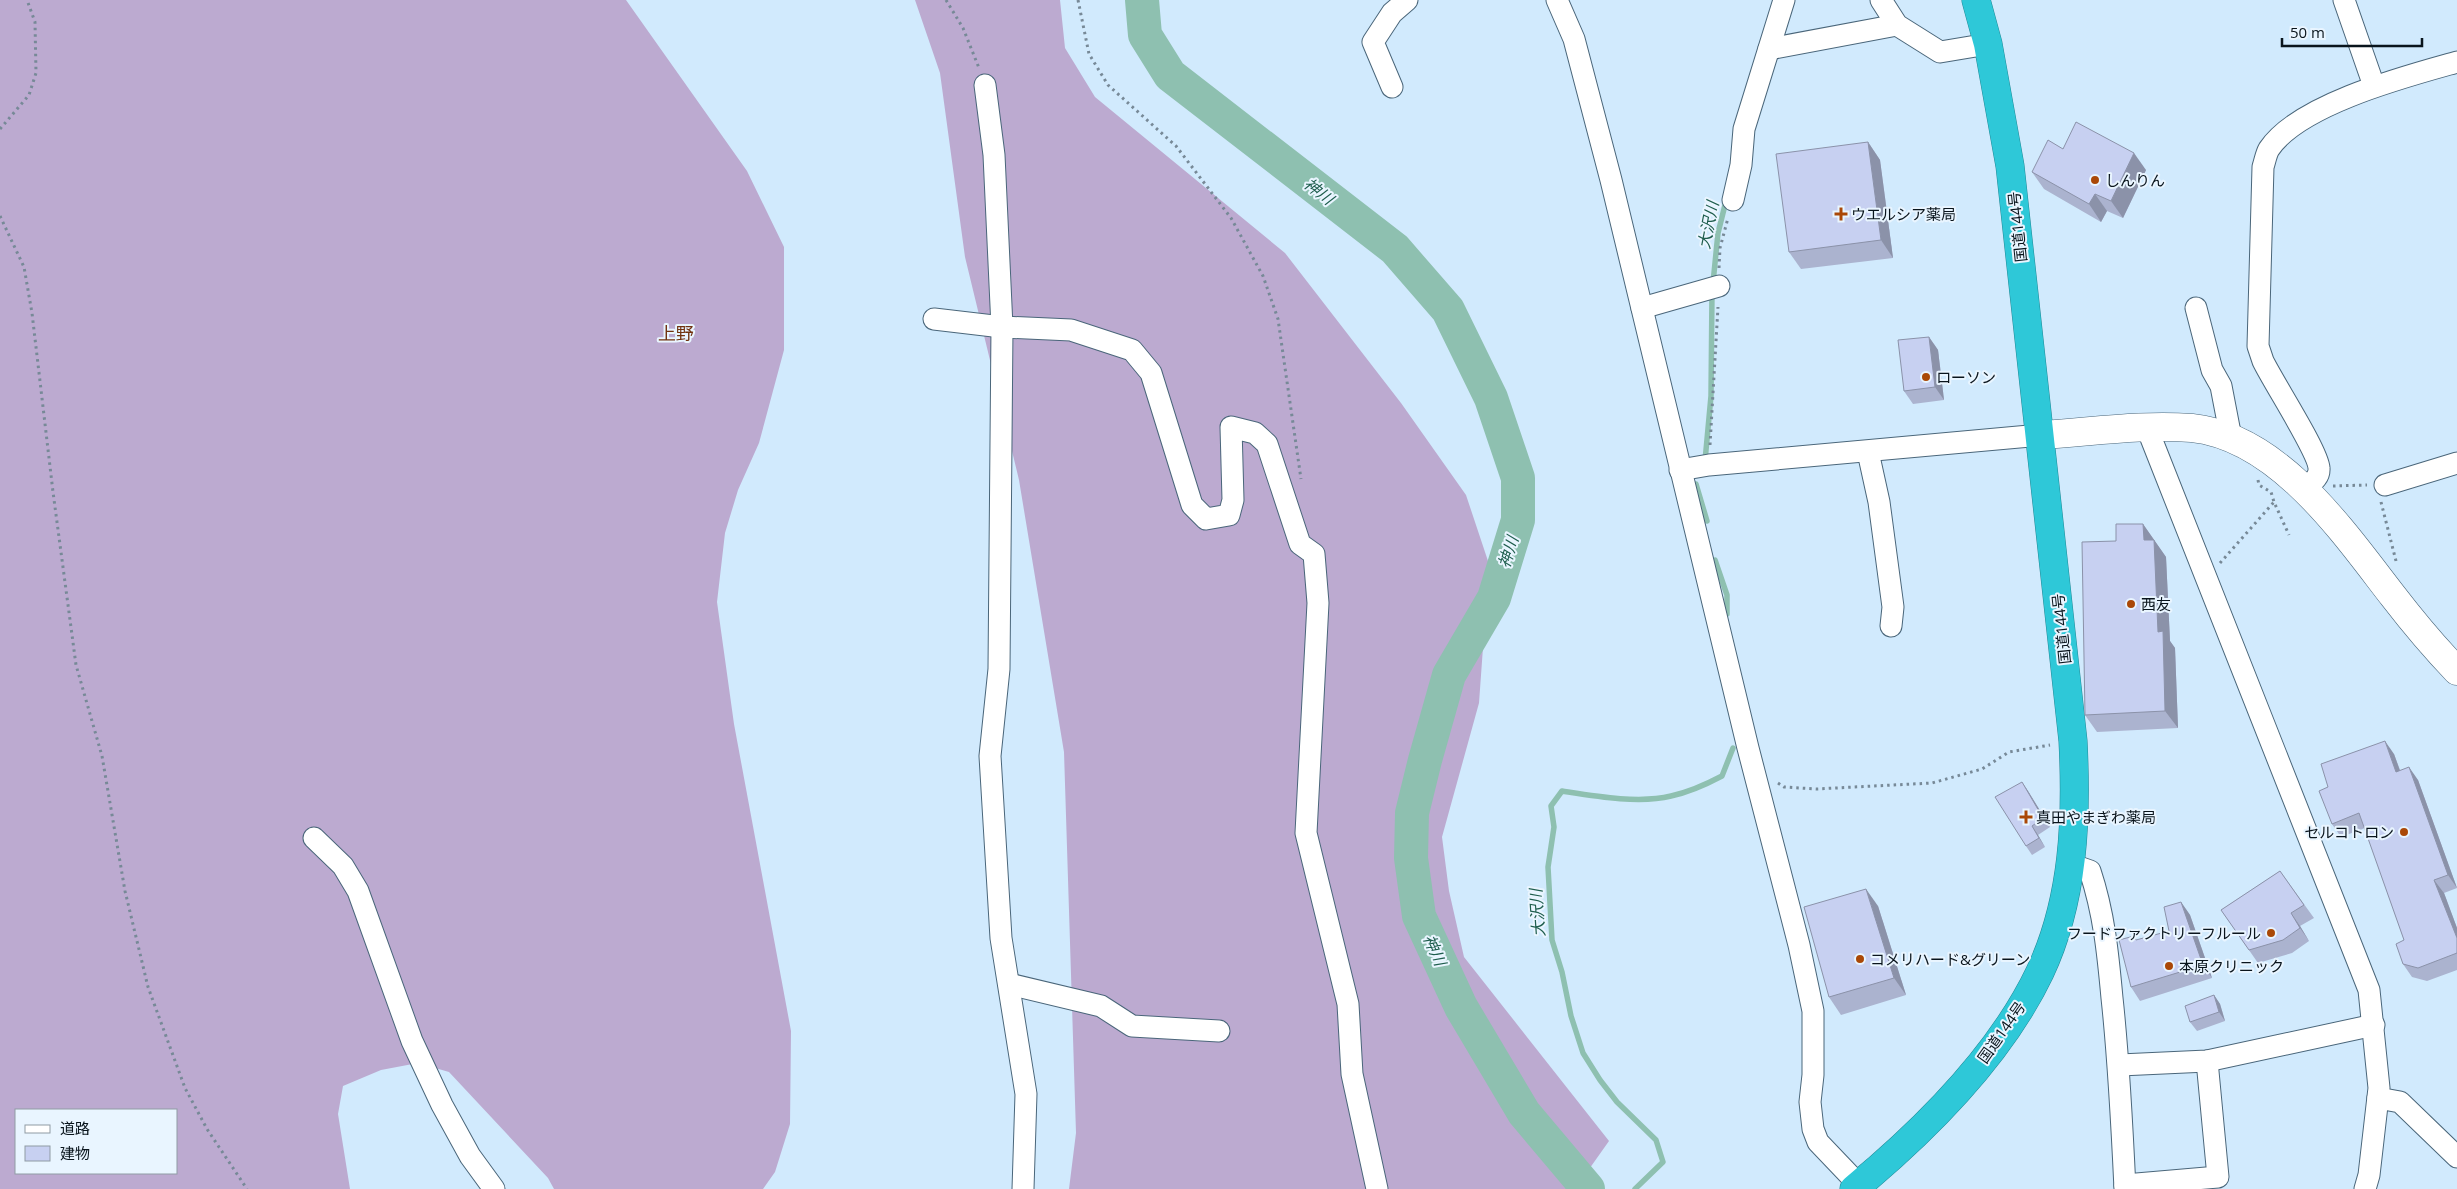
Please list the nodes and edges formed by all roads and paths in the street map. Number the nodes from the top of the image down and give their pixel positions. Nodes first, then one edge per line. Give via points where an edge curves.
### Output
1 (26, 0) edge
2 (946, 0) edge
3 (1078, 0) edge
4 (1407, 0) edge
5 (1556, 0) edge
6 (1784, 0) edge
7 (1882, 0) edge
8 (1976, 0) edge
9 (2344, 0) edge
10 (1897, 25) junction
11 (1988, 44) junction
12 (1769, 48) junction
13 (2457, 62) edge
14 (985, 85) joint
15 (2374, 86) junction
16 (1392, 87) dead end
17 (0, 129) edge
18 (1733, 200) joint
19 (0, 216) edge
20 (1714, 288) junction
21 (1642, 308) junction
22 (2196, 308) dead end
23 (934, 319) dead end
24 (1002, 327) junction
25 (2148, 428) junction
26 (2041, 435) junction
27 (2241, 443) junction
28 (1868, 452) junction
29 (2457, 463) edge
30 (1709, 465) junction
31 (1680, 470) junction
32 (2385, 485) junction
33 (1302, 486) dead end
34 (2306, 486) junction
35 (2274, 502) junction
36 (2289, 535) dead end
37 (2207, 578) junction
38 (2392, 595) junction
39 (1891, 626) dead end
40 (2457, 671) edge
41 (2073, 741) junction
42 (1770, 778) dead end
43 (314, 838) dead end
44 (2070, 864) junction
45 (1009, 984) junction
46 (2374, 1026) junction
47 (1219, 1031) dead end
48 (2208, 1061) junction
49 (2120, 1065) junction
50 (2378, 1098) junction
51 (2457, 1157) edge
52 (2125, 1187) edge
53 (1858, 1188) edge
54 (248, 1189) edge
55 (494, 1189) edge
56 (1023, 1189) edge
57 (1376, 1189) edge
58 (2365, 1189) edge

1 - 17 path via 35,22 36,73 29,95
2 - 14 path via 963,28
3 - 33 path via 1089,54 1108,85 1176,146 1231,218 1263,276 1278,319
4 - 16 street via 1392,13 1373,42
5 - 21 street via 1574,39 1584,73
6 - 12 street
7 - 10 street
8 - 11 highway, 国道144号
9 - 15 street
10 - 11 street via 1940,52
10 - 12 street
11 - 26 highway, 国道144号 via 2010,166
12 - 18 street via 1744,129 1741,165
13 - 15 street
14 - 24 street via 994,155
15 - 34 street via 2301,120 2269,150 2263,167 2258,346 2272,381 2319,468 2317,478
18 - 20 path via 1720,248
19 - 54 path via 24,267 76,665 102,756 125,891 148,987 185,1088 207,1129
20 - 21 street
20 - 30 path
21 - 31 street
22 - 27 street via 2212,370
23 - 24 street
24 - 45 street via 999,670 990,756 1000,938
24 - 57 street via 1071,330 1132,350 1150,373 1192,505 1206,519 1229,516 1233,500 1230,428 1255,433 1267,444 1300,544 1314,554 1318,603 1306,833 1348,1004 1352,1074
25 - 26 street
25 - 27 street via 2193,428
25 - 37 street
26 - 28 street
26 - 41 highway, 国道144号
27 - 34 street
27 - 35 path via 2259,485 2271,492
28 - 30 street
28 - 39 street via 1880,502 1893,607
29 - 32 street
30 - 31 street
31 - 53 street via 1813,1011 1810,1102 1813,1129 1818,1142
32 - 34 path
32 - 38 path via 2381,507 2400,576
34 - 38 street
35 - 36 path
35 - 37 path
37 - 46 street via 2369,990
38 - 40 street
41 - 42 path via 2009,752 1982,769 1932,783 1816,789 1784,787
41 - 44 highway, 国道144号 via 2075,806
43 - 55 street via 343,866 358,891 412,1041 470,1156
44 - 49 street via 2090,871 2100,900 2108,944
44 - 53 highway, 国道144号 via 2051,942 2040,972 2016,1016 1922,1129
45 - 47 street via 1101,1006 1132,1026
45 - 56 street via 1026,1094
46 - 48 street
46 - 50 street
48 - 49 street
48 - 52 street via 2218,1177
49 - 52 street
50 - 51 street via 2400,1102
50 - 58 street

